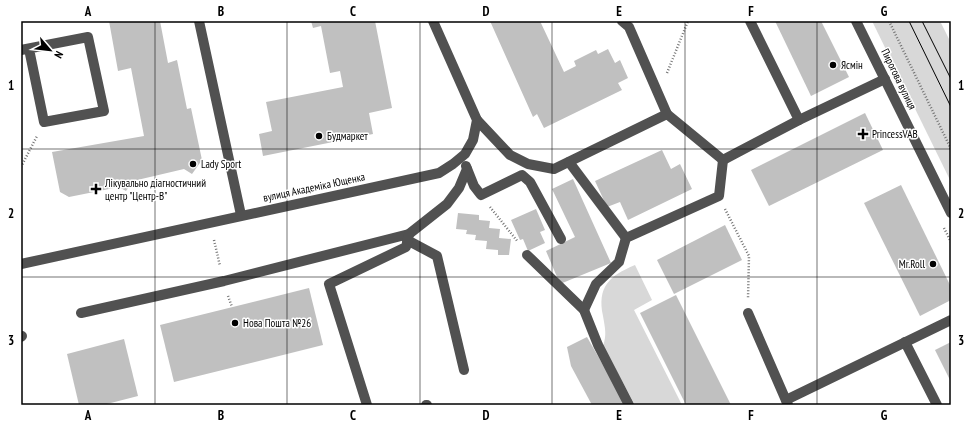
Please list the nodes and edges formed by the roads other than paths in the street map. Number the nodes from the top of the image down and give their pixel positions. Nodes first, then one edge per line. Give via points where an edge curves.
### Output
1 (199, 21) edge
2 (433, 21) edge
3 (622, 21) edge
4 (750, 21) edge
5 (856, 21) edge
6 (25, 49) edge
7 (885, 79) junction
8 (667, 114) junction
9 (477, 120) junction
10 (799, 120) junction
11 (464, 154) junction
12 (723, 160) junction
13 (569, 162) junction
14 (467, 169) junction
15 (951, 212) edge
16 (241, 215) junction
17 (408, 237) junction
18 (626, 238) junction
19 (561, 239) dead end
20 (527, 255) road end
21 (21, 264) edge
22 (584, 310) junction
23 (80, 313) dead end
24 (748, 314) road end
25 (951, 320) edge
26 (906, 342) junction
27 (464, 370) dead end
28 (787, 402) edge
29 (367, 405) edge
30 (629, 405) edge
31 (937, 405) edge

1 - 16 street
2 - 9 street
3 - 8 street via 629,27
4 - 10 street
5 - 7 street, Пирогова вулиця
6 - 6 street via 44,122 104,111 88,37
7 - 10 street
7 - 15 street, Пирогова вулиця
8 - 12 street
8 - 13 street
9 - 11 street, вулиця Академіка Ющенка via 473,140
9 - 13 street via 510,155 528,164 554,169
10 - 12 street
11 - 14 street
11 - 16 street, вулиця Академіка Ющенка via 439,173
12 - 18 street via 719,196
13 - 18 street
14 - 17 street via 459,188 447,204
14 - 19 street via 481,195 522,175 530,182
16 - 21 street, вулиця Академіка Ющенка
17 - 23 street
17 - 27 street via 437,256
17 - 29 street via 406,247 329,284
18 - 22 street via 619,262 596,284
20 - 22 street
22 - 30 street via 598,345
24 - 28 street
25 - 26 street
26 - 28 street
26 - 31 street

